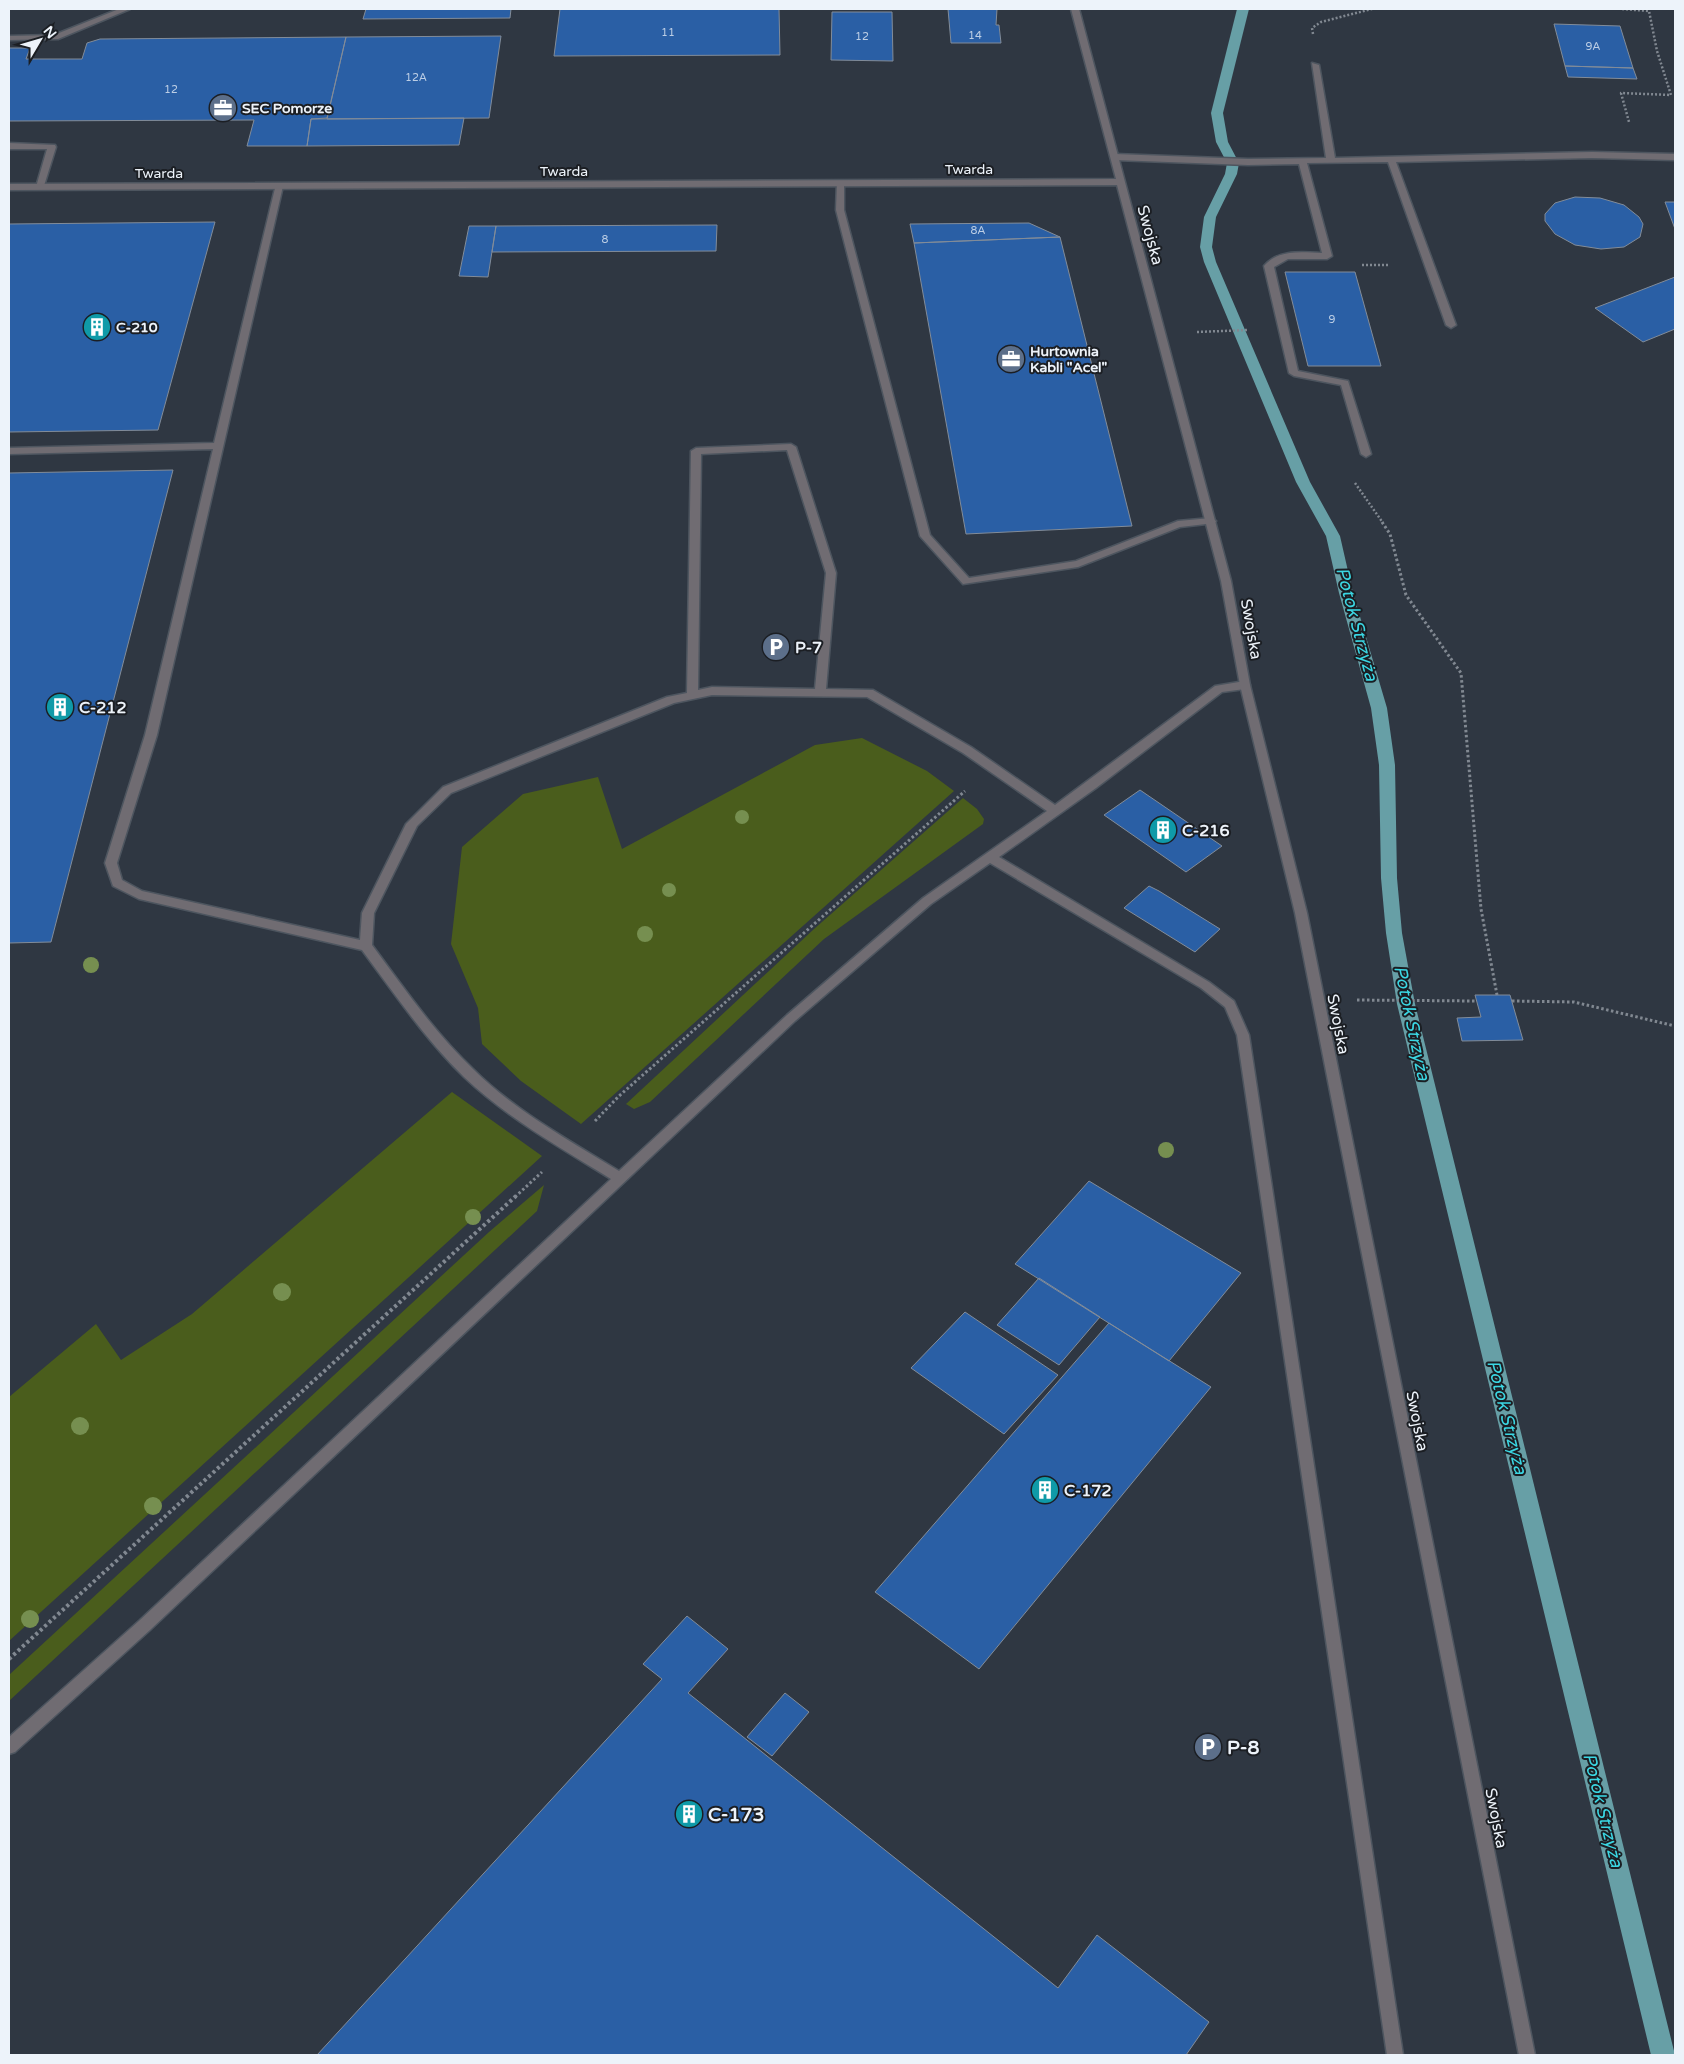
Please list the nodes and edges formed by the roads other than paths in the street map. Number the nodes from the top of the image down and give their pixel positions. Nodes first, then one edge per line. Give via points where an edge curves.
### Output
1 (126, 9) edge
2 (1075, 9) edge
3 (9, 38) edge
4 (1315, 65) road end
5 (9, 146) edge
6 (1115, 157) junction
7 (1675, 157) edge
8 (1391, 158) junction
9 (1302, 160) junction
10 (1331, 160) junction
11 (1120, 182) junction
12 (840, 183) junction
13 (279, 186) junction
14 (9, 187) edge
15 (40, 187) junction
16 (1451, 325) dead end
17 (218, 446) junction
18 (9, 451) edge
19 (1366, 454) road end
20 (1211, 522) junction
21 (1245, 685) junction
22 (820, 692) junction
23 (692, 696) junction
24 (1054, 810) junction
25 (990, 857) junction
26 (366, 946) junction
27 (620, 1178) junction
28 (9, 1747) edge
29 (1396, 2055) edge
30 (1527, 2055) edge

1 - 3 street via 55,37
2 - 6 street, Swojska
4 - 10 street
5 - 15 street via 52,147
6 - 9 street via 1248,162
6 - 11 street, Swojska
7 - 8 street
8 - 10 street
8 - 16 street
9 - 10 street
9 - 19 street via 1327,256 1284,257 1274,260 1269,266 1294,373 1344,383
11 - 12 street, Twarda
11 - 20 street, Swojska
12 - 13 street, Twarda
12 - 20 street via 840,210 925,536 967,582 1078,564 1178,524
13 - 15 street, Twarda
13 - 17 street
14 - 15 street, Twarda
17 - 18 street
17 - 26 street via 151,735 110,863 117,883 139,895
20 - 21 street, Swojska via 1226,581
21 - 24 street via 1219,689
21 - 30 street, Swojska via 1301,913
22 - 23 street via 712,691
22 - 23 street via 832,573 791,447 696,451
22 - 24 street via 869,693 960,745
23 - 26 street via 671,700 447,790 412,824 368,913
24 - 25 street
25 - 27 street via 927,901 791,1018
25 - 29 street via 1205,985 1230,1004 1242,1035
26 - 27 street via 427,1030 486,1088
27 - 28 street via 145,1625

